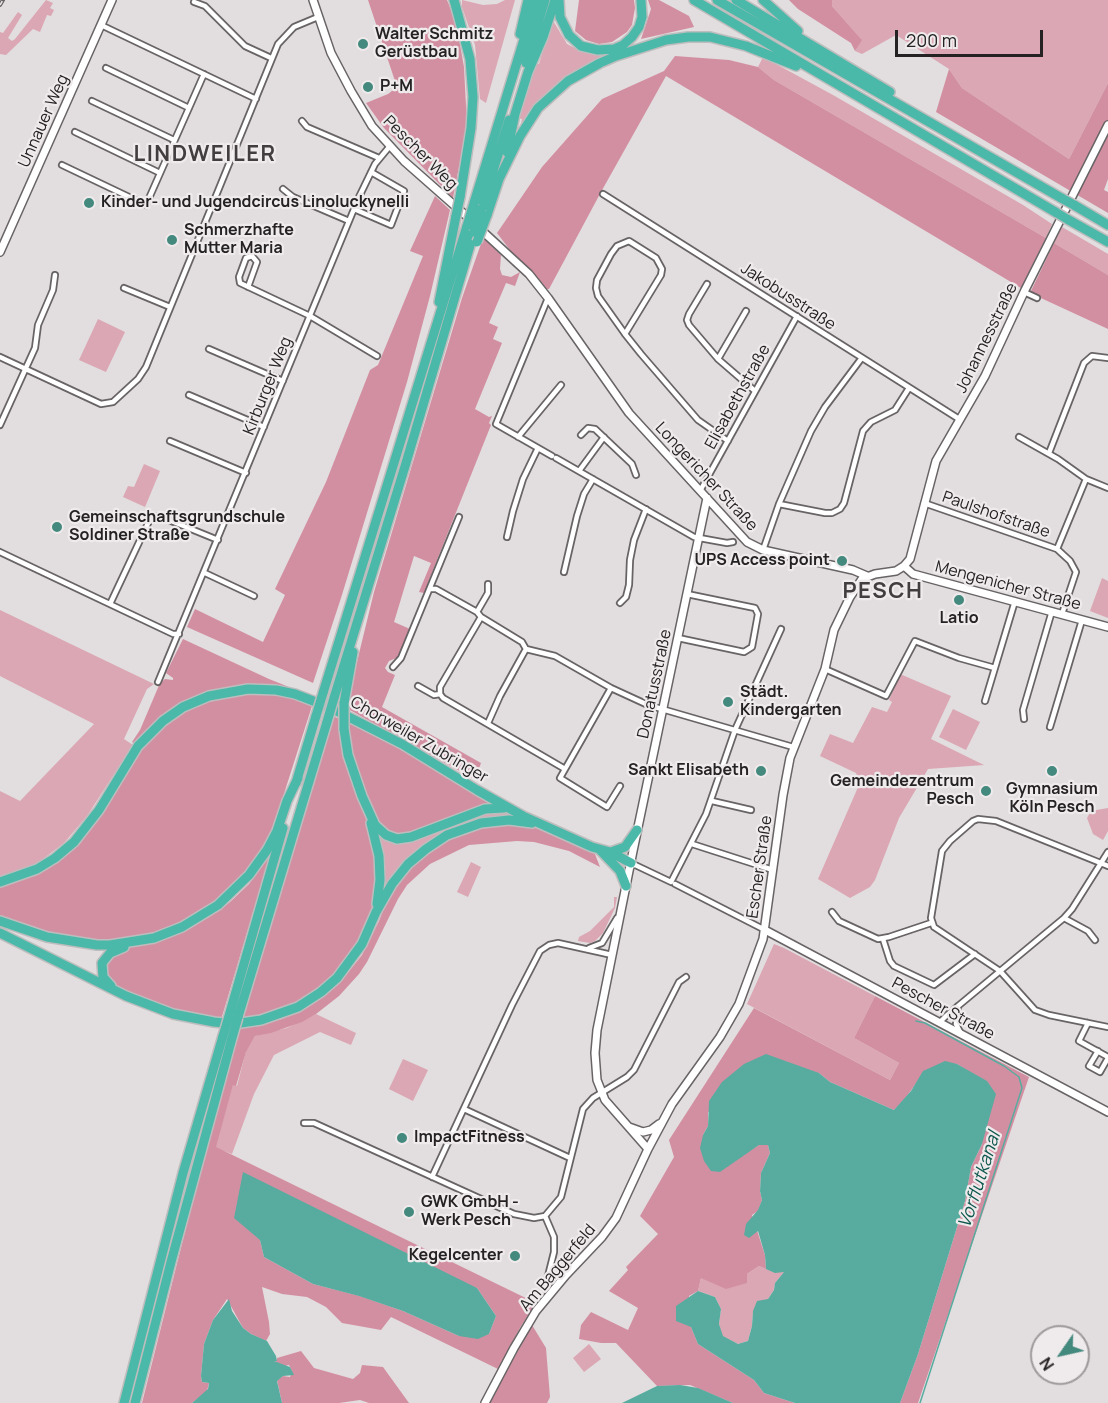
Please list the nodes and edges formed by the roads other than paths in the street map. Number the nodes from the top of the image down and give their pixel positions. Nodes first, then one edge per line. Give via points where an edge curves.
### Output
1 (112, 0) edge
2 (313, 0) edge
3 (454, 0) edge
4 (528, 0) edge
5 (536, 0) edge
6 (545, 0) edge
7 (557, 0) edge
8 (641, 0) edge
9 (694, 0) edge
10 (717, 0) edge
11 (736, 0) edge
12 (762, 0) edge
13 (194, 2) dead end
14 (318, 17) junction
15 (101, 25) junction
16 (271, 58) junction
17 (836, 59) junction
18 (106, 68) dead end
19 (204, 74) junction
20 (818, 74) junction
21 (511, 81) junction
22 (256, 99) junction
23 (92, 101) dead end
24 (189, 108) junction
25 (302, 122) dead end
26 (1108, 125) edge
27 (75, 132) dead end
28 (174, 140) junction
29 (390, 147) junction
30 (975, 147) junction
31 (379, 158) junction
32 (62, 165) dead end
33 (370, 172) junction
34 (160, 173) junction
35 (497, 183) junction
36 (283, 189) dead end
37 (603, 194) dead end
38 (354, 209) junction
39 (481, 209) junction
40 (349, 221) junction
41 (1108, 225) edge
42 (471, 229) junction
43 (1108, 242) edge
44 (0, 252) edge
45 (55, 276) dead end
46 (707, 284) dead end
47 (248, 287) junction
48 (124, 288) dead end
49 (458, 290) junction
50 (1024, 292) junction
51 (548, 298) junction
52 (1037, 298) dead end
53 (170, 307) junction
54 (746, 311) dead end
55 (310, 316) junction
56 (797, 316) junction
57 (625, 334) junction
58 (430, 344) junction
59 (209, 349) dead end
60 (377, 356) dead end
61 (0, 357) edge
62 (861, 358) junction
63 (1108, 358) edge
64 (718, 359) junction
65 (26, 369) junction
66 (283, 381) junction
67 (561, 385) dead end
68 (909, 388) junction
69 (755, 391) junction
70 (189, 395) dead end
71 (959, 419) junction
72 (0, 425) edge
73 (264, 427) junction
74 (581, 435) dead end
75 (518, 437) junction
76 (604, 437) junction
77 (1019, 437) dead end
78 (170, 441) dead end
79 (728, 441) junction
80 (538, 448) junction
81 (1049, 453) junction
82 (579, 471) junction
83 (246, 473) junction
84 (636, 474) dead end
85 (593, 479) junction
86 (1086, 479) junction
87 (1108, 488) edge
88 (700, 490) junction
89 (707, 498) junction
90 (924, 503) junction
91 (779, 504) junction
92 (646, 509) junction
93 (459, 517) dead end
94 (507, 537) dead end
95 (699, 538) junction
96 (218, 540) junction
97 (733, 542) dead end
98 (1057, 549) junction
99 (763, 550) junction
100 (0, 552) edge
101 (904, 566) junction
102 (564, 572) dead end
103 (205, 573) junction
104 (867, 576) junction
105 (488, 584) dead end
106 (430, 589) junction
107 (687, 594) junction
108 (254, 597) dead end
109 (363, 600) junction
110 (1015, 601) junction
111 (620, 603) dead end
112 (110, 604) junction
113 (1052, 611) junction
114 (477, 612) junction
115 (1062, 614) junction
116 (481, 617) junction
117 (1082, 620) junction
118 (1108, 627) edge
119 (781, 629) dead end
120 (179, 634) junction
121 (678, 638) junction
122 (526, 649) junction
123 (393, 667) dead end
124 (995, 668) junction
125 (825, 669) junction
126 (158, 682) dead end
127 (418, 686) dead end
128 (611, 688) junction
129 (440, 694) junction
130 (985, 701) dead end
131 (664, 709) junction
132 (1024, 719) dead end
133 (488, 723) junction
134 (1050, 727) dead end
135 (735, 730) junction
136 (793, 747) junction
137 (565, 769) junction
138 (298, 778) junction
139 (620, 786) dead end
140 (362, 796) junction
141 (712, 801) junction
142 (510, 808) junction
143 (751, 810) dead end
144 (540, 824) junction
145 (637, 830) junction
146 (692, 844) junction
147 (600, 850) junction
148 (610, 852) junction
149 (1108, 852) edge
150 (631, 863) junction
151 (1101, 863) junction
152 (1108, 866) edge
153 (773, 870) junction
154 (0, 882) edge
155 (673, 883) junction
156 (626, 886) junction
157 (621, 911) junction
158 (376, 912) junction
159 (832, 912) dead end
160 (1064, 918) junction
161 (0, 921) edge
162 (932, 923) junction
163 (765, 930) junction
164 (0, 933) edge
165 (883, 939) junction
166 (140, 940) junction
167 (1095, 940) dead end
168 (587, 949) junction
169 (975, 954) junction
170 (612, 955) junction
171 (1000, 971) junction
172 (686, 977) dead end
173 (126, 996) junction
174 (958, 1006) junction
175 (233, 1016) junction
176 (940, 1022) junction
177 (1088, 1023) junction
178 (1108, 1028) edge
179 (960, 1033) junction
180 (227, 1037) junction
181 (1098, 1051) junction
182 (1108, 1057) edge
183 (602, 1094) junction
184 (464, 1109) junction
185 (1108, 1112) edge
186 (663, 1121) junction
187 (304, 1123) dead end
188 (626, 1126) junction
189 (648, 1149) junction
190 (570, 1158) junction
191 (432, 1177) junction
192 (545, 1216) junction
193 (547, 1280) dead end
194 (124, 1403) edge
195 (135, 1403) edge
196 (485, 1403) edge

1 - 15 street, Unnauer Weg
2 - 14 street, Pescher Weg
3 - 58 highway, bridge via 470,59 471,128
4 - 21 highway
5 - 21 highway
6 - 39 highway
7 - 8 highway via 569,35 582,46 598,51 614,49 632,37 642,17
7 - 35 highway via 528,72
9 - 20 highway
10 - 30 highway
11 - 17 highway
12 - 17 highway
13 - 16 street via 205,6 245,46
14 - 16 street via 289,31
14 - 29 street, Pescher Weg via 351,92
15 - 19 street
15 - 44 street, Unnauer Weg
16 - 22 street
17 - 30 highway
18 - 24 street
19 - 22 street
19 - 24 street
20 - 35 highway via 729,40 710,37 666,40 633,50 600,63 553,93 520,136
20 - 43 highway, bridge
21 - 39 highway
22 - 53 street
23 - 28 street
24 - 28 street
25 - 31 street
26 - 50 street, Johannesstraße
27 - 34 street
28 - 34 street
29 - 31 street, Kirburger Weg
29 - 51 street, Pescher Weg via 529,273
30 - 41 highway, bridge
31 - 33 street, Kirburger Weg
32 - 34 street via 146,205
33 - 38 street, Kirburger Weg
33 - 38 street via 404,191 391,225
35 - 39 highway
36 - 40 street
37 - 56 street, Jakobusstraße
38 - 40 street, Kirburger Weg
39 - 42 highway, bridge
39 - 49 highway, bridge via 477,242
40 - 55 street, Kirburger Weg
42 - 49 highway
42 - 58 highway
45 - 65 street
46 - 64 street via 687,320
47 - 47 street via 257,262 252,256 246,258 238,279
47 - 55 street
48 - 53 street
49 - 109 highway
50 - 52 street
50 - 71 street, Johannesstraße via 975,396
51 - 75 street via 496,424
51 - 88 street, Longericher Straße via 629,413
53 - 65 street via 146,367 113,402 95,403
54 - 64 street
55 - 60 street
55 - 66 street, Kirburger Weg
56 - 62 street, Jakobusstraße
56 - 69 street, Elisabethstraße
57 - 57 street via 662,269 656,258 629,242 622,242 614,250 596,285 598,296
57 - 79 street via 698,420
58 - 138 highway, bridge
59 - 66 street
61 - 65 street
62 - 68 street, Jakobusstraße
62 - 91 street via 811,431
63 - 81 street via 1092,356 1084,363
64 - 69 street
65 - 72 street
66 - 73 street, Kirburger Weg
67 - 75 street
68 - 71 street, Jakobusstraße
68 - 91 street via 895,410 871,422 863,432 840,509 825,513
69 - 79 street, Elisabethstraße
70 - 73 street
71 - 90 street, Johannesstraße via 936,461
73 - 83 street, Kirburger Weg
74 - 76 street via 588,428
75 - 80 street
76 - 82 street
76 - 84 street via 632,464
77 - 81 street
78 - 83 street
79 - 88 street, Elisabethstraße
80 - 82 street
80 - 94 street via 523,479
81 - 86 street
82 - 85 street
83 - 96 street, Kirburger Weg
85 - 92 street
85 - 102 street via 577,516
86 - 87 street
86 - 98 street
88 - 89 street, Longericher Straße
89 - 95 street, Donatusstraße
89 - 99 street, Longericher Straße via 747,542
90 - 98 street, Paulshofstraße
90 - 101 street, Johannesstraße via 911,556
91 - 99 street
92 - 95 street
92 - 111 street via 634,540 626,597
93 - 106 street
95 - 97 street
95 - 107 street, Donatusstraße
96 - 103 street, Kirburger Weg
96 - 112 street via 159,516 150,519
98 - 115 street, Paulshofstraße via 1076,572
99 - 104 street, Longericher Straße
100 - 112 street
101 - 104 street, Longericher Straße
101 - 110 street, Mengenicher Straße via 913,574
103 - 108 street
103 - 120 street, Kirburger Weg
104 - 125 street, Escher Straße via 853,591 834,630
105 - 114 street via 488,593
106 - 114 street
106 - 123 street via 401,658
107 - 121 street, Donatusstraße
107 - 121 street via 755,608 758,614 752,647 744,652
109 - 140 highway, bridge via 344,703 348,755
109 - 175 highway, bridge
110 - 113 street, Mengenicher Straße
110 - 124 street
112 - 120 street
113 - 115 street, Mengenicher Straße
113 - 132 street via 1023,710
114 - 116 street
115 - 117 street, Mengenicher Straße
116 - 122 street via 522,642
116 - 129 street via 440,687
117 - 118 street, Mengenicher Straße
117 - 134 street
119 - 135 street
120 - 126 street, Kirburger Weg
121 - 131 street, Donatusstraße
122 - 128 street via 555,656
122 - 133 street
124 - 125 street via 915,641 886,696
124 - 130 street
125 - 136 street, Escher Straße
127 - 129 street
128 - 131 street
128 - 137 street
129 - 133 street
131 - 135 street
131 - 145 street, Donatusstraße
133 - 137 street
135 - 136 street
135 - 141 street
136 - 153 street, Escher Straße
137 - 139 street via 561,780 607,807
138 - 166 highway via 267,850 249,875 218,906 173,931
138 - 175 highway
140 - 142 highway via 377,828 397,839 490,808
140 - 158 highway via 379,856
141 - 143 street
141 - 146 street
142 - 144 highway, Chorweiler Zubringer
142 - 154 highway, Chorweiler Zubringer via 402,744 314,701 260,688 220,692 183,708 150,733 92,820 65,850 37,869
144 - 147 highway, Chorweiler Zubringer
144 - 158 highway, Chorweiler Zubringer via 491,821 447,835 405,867
145 - 148 highway via 625,847
145 - 150 street, Donatusstraße
146 - 153 street
146 - 155 street
147 - 148 highway, Chorweiler Zubringer
147 - 150 highway via 622,864
147 - 156 highway via 620,871
148 - 150 highway, Chorweiler Zubringer
149 - 151 street
150 - 155 street
150 - 156 street, Donatusstraße
151 - 152 street
151 - 160 street
151 - 162 street via 996,821 978,819 942,851
153 - 163 street, Escher Straße
155 - 163 street
156 - 157 street, Donatusstraße
157 - 168 street, Donatusstraße via 602,943
157 - 170 street, Donatusstraße
158 - 173 highway, Chorweiler Zubringer via 362,944 337,978 306,1002 273,1017 234,1024 201,1021
159 - 165 street via 839,921
160 - 167 street via 1088,931
160 - 171 street
161 - 166 highway via 47,937 97,945
162 - 165 street
162 - 169 street
163 - 176 street, Pescher Straße
163 - 186 street, Escher Straße via 735,1013
164 - 173 highway, Chorweiler Zubringer
165 - 169 street via 894,966 934,985
166 - 173 highway via 112,951 102,963 105,980
168 - 170 street
168 - 184 street via 558,943 540,951
169 - 171 street
170 - 183 street, Donatusstraße via 595,1053
171 - 174 street
171 - 177 street via 1035,1010
172 - 183 street via 679,982 634,1070
174 - 176 street
174 - 179 street via 956,1024
175 - 180 highway, bridge
176 - 179 street, Pescher Straße
177 - 178 street
177 - 181 street via 1079,1041
179 - 185 street, Pescher Straße
180 - 194 highway via 183,1173
180 - 195 highway
181 - 182 street
181 - 182 street via 1089,1066 1100,1072
183 - 188 street, Donatusstraße
183 - 190 street via 583,1109
184 - 190 street
184 - 191 street
186 - 188 street via 644,1132
186 - 189 street, Escher Straße
187 - 191 street via 314,1123
188 - 189 street, Donatusstraße
189 - 196 street, Am Baggerfeld via 616,1218 537,1311
190 - 192 street via 561,1197
191 - 192 street via 514,1214
192 - 193 street via 554,1237

